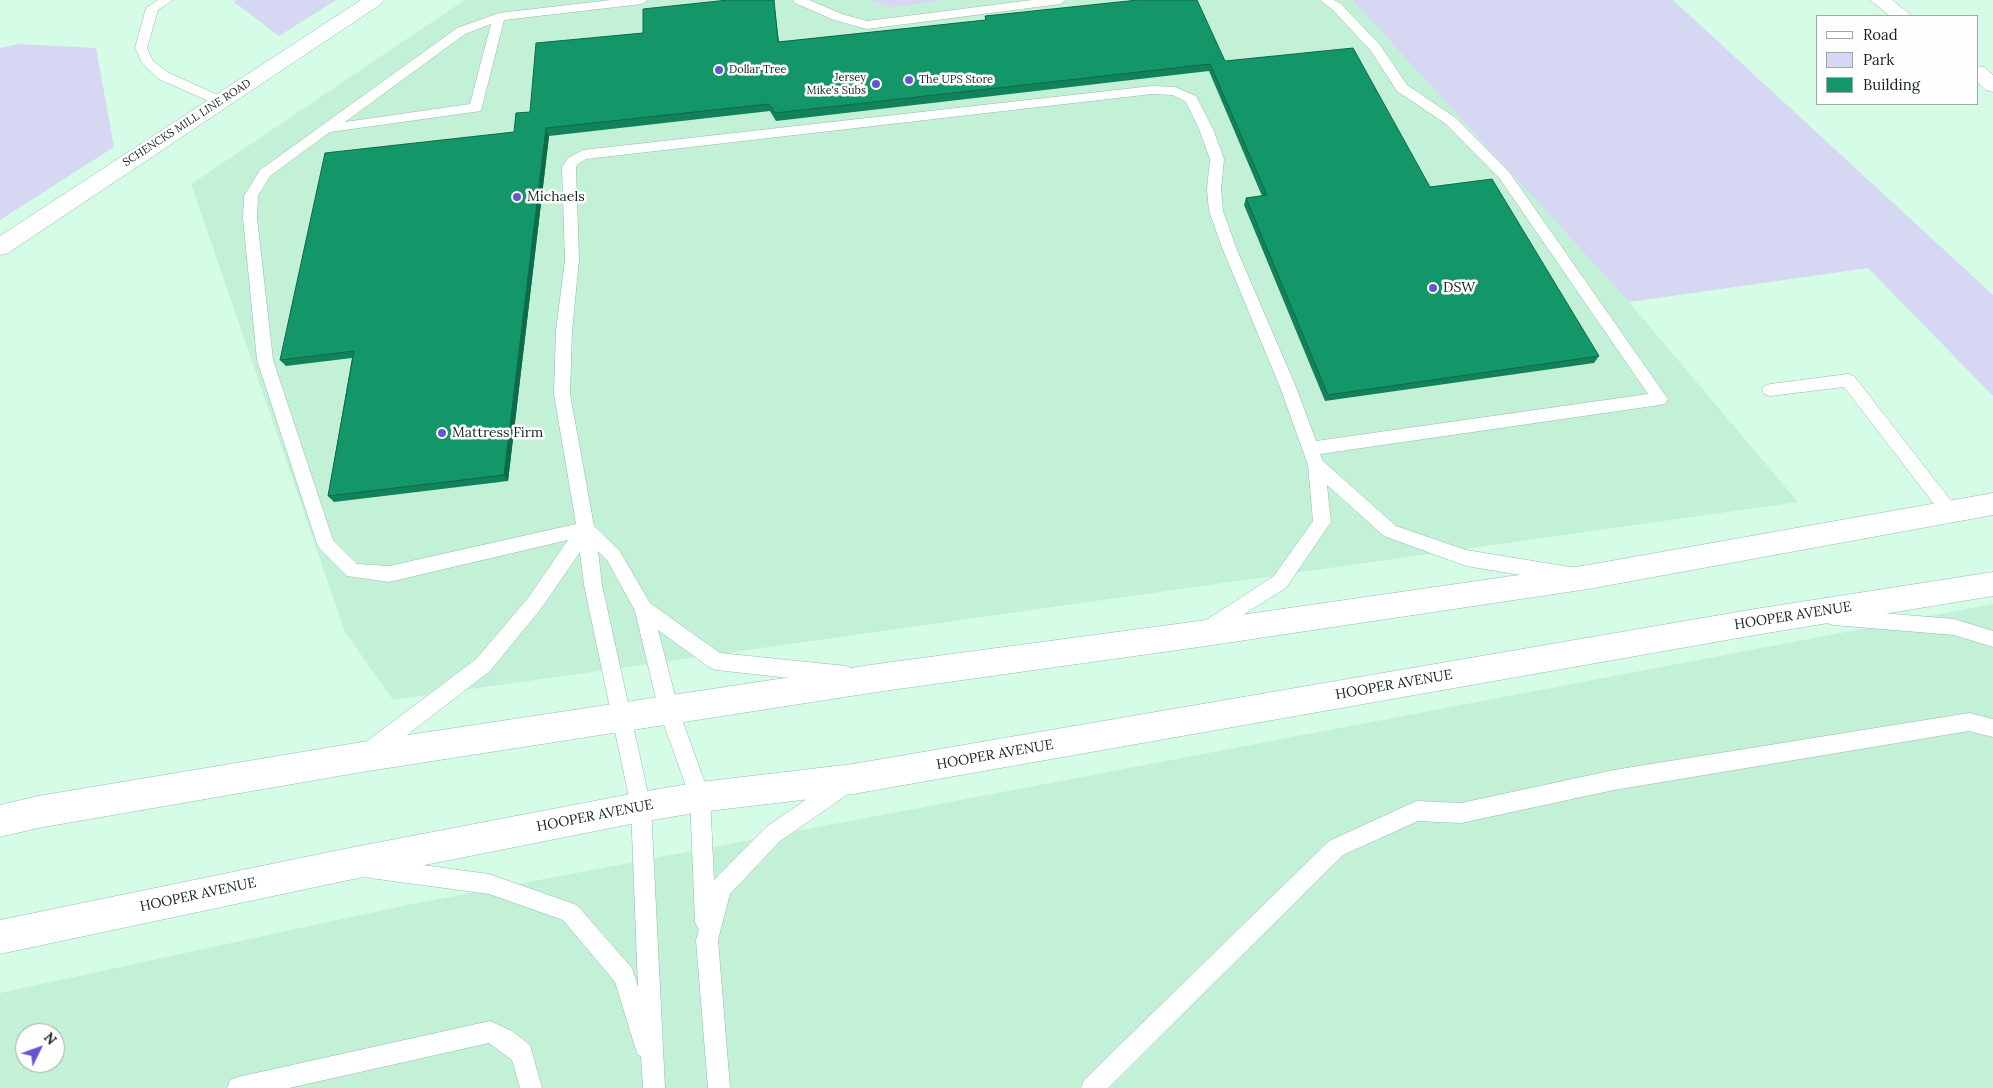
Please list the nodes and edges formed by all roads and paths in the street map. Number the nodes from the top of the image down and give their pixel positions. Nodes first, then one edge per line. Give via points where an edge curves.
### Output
1 (167, 0) edge
2 (374, 0) edge
3 (642, 0) edge
4 (799, 0) edge
5 (1060, 0) edge
6 (1326, 0) edge
7 (1880, 0) edge
8 (148, 4) edge
9 (1901, 15) edge
10 (499, 17) junction
11 (1978, 73) edge
12 (1993, 84) edge
13 (220, 101) junction
14 (328, 129) junction
15 (0, 247) edge
16 (1770, 390) dead end
17 (1313, 457) junction
18 (1993, 504) edge
19 (1950, 512) junction
20 (586, 529) junction
21 (1588, 577) junction
22 (1993, 584) edge
23 (644, 609) junction
24 (1803, 614) junction
25 (1200, 634) junction
26 (1993, 639) edge
27 (877, 678) junction
28 (669, 711) junction
29 (623, 718) junction
30 (1993, 728) edge
31 (362, 757) junction
32 (853, 779) junction
33 (700, 797) junction
34 (642, 807) junction
35 (0, 821) edge
36 (344, 864) junction
37 (0, 937) edge
38 (707, 940) junction
39 (654, 1080) edge
40 (245, 1087) edge
41 (531, 1088) edge
42 (719, 1088) edge
43 (1092, 1088) edge

1 - 8 lane
2 - 13 main road, SCHENCKS MILL LINE ROAD
3 - 10 lane
4 - 5 lane via 868,26
6 - 17 lane via 1337,7 1376,48 1402,88 1450,121 1505,176 1660,399
7 - 9 main road
8 - 13 lane via 141,48 148,63 164,76
10 - 14 lane via 461,31
10 - 14 lane via 476,108
11 - 12 main road
13 - 15 main road, SCHENCKS MILL LINE ROAD
14 - 20 lane via 265,173 251,196 250,218 265,360 326,544 353,571 389,574
16 - 19 lane via 1848,380
17 - 20 lane via 1216,210 1217,159 1206,129 1191,99 1175,91 1152,90 583,155 573,161 569,167 572,260 564,332 562,394
17 - 21 lane via 1390,531 1466,558
17 - 25 lane via 1322,522 1280,582
18 - 19 main road
19 - 21 main road
20 - 23 lane via 613,555
20 - 29 lane via 593,585
20 - 31 lane via 534,604 483,665
21 - 25 main road
22 - 24 main road, HOOPER AVENUE
23 - 27 lane via 716,661
23 - 28 lane
24 - 26 lane via 1954,627
24 - 32 main road, HOOPER AVENUE
25 - 27 main road
27 - 28 main road
28 - 29 main road
28 - 33 lane
29 - 31 main road
29 - 34 lane
30 - 43 lane via 1969,722 1614,780 1462,814 1417,811 1336,848
31 - 35 main road
32 - 33 main road, HOOPER AVENUE
32 - 38 lane via 773,834 721,888
33 - 34 main road, HOOPER AVENUE
33 - 38 lane
34 - 36 main road, HOOPER AVENUE
34 - 39 lane
36 - 37 main road, HOOPER AVENUE
36 - 39 lane via 489,884 570,912 624,976
38 - 42 lane
40 - 41 lane via 490,1032 522,1053

